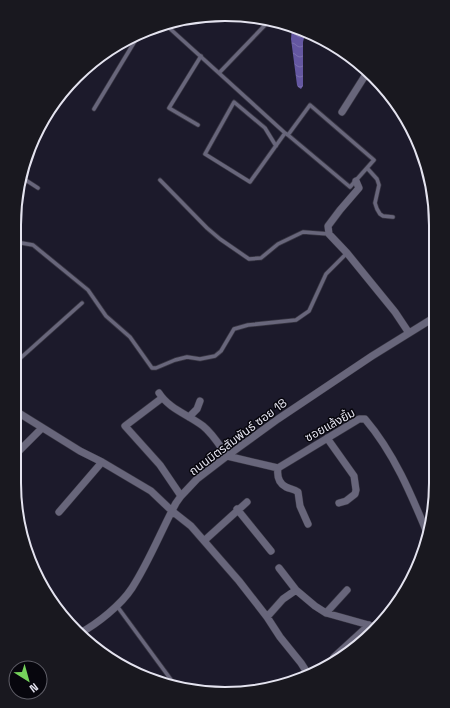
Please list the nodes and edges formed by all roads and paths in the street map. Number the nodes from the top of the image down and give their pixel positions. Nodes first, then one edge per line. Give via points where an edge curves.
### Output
1 (265, 25) edge
2 (171, 28) edge
3 (134, 42) edge
4 (200, 56) junction
5 (219, 73) junction
6 (365, 77) edge
7 (94, 109) dead end
8 (342, 112) dead end
9 (198, 125) dead end
10 (286, 134) junction
11 (276, 146) junction
12 (367, 168) junction
13 (26, 180) edge
14 (160, 180) dead end
15 (356, 181) junction
16 (38, 188) dead end
17 (393, 217) dead end
18 (329, 234) junction
19 (21, 243) edge
20 (347, 253) junction
21 (82, 303) dead end
22 (429, 321) edge
23 (409, 333) junction
24 (21, 358) edge
25 (200, 401) dead end
26 (21, 414) edge
27 (189, 417) junction
28 (42, 428) junction
29 (327, 438) junction
30 (21, 449) edge
31 (227, 456) junction
32 (102, 462) junction
33 (278, 468) junction
34 (181, 496) junction
35 (247, 502) dead end
36 (339, 503) dead end
37 (237, 509) junction
38 (172, 511) junction
39 (59, 512) dead end
40 (308, 524) dead end
41 (424, 526) edge
42 (205, 540) junction
43 (271, 551) dead end
44 (279, 568) dead end
45 (296, 590) junction
46 (347, 590) dead end
47 (117, 605) junction
48 (326, 613) junction
49 (267, 617) junction
50 (370, 626) edge
51 (84, 630) edge
52 (361, 635) edge
53 (346, 647) edge
54 (305, 670) edge
55 (171, 680) edge

1 - 5 lane
2 - 4 lane
3 - 7 lane
4 - 5 lane
4 - 9 lane via 169,108
5 - 10 lane
6 - 8 street
10 - 11 lane
10 - 12 lane via 310,105 374,160
10 - 15 lane via 350,187
11 - 11 lane via 250,182 205,154 234,102 266,128
12 - 15 lane
12 - 17 lane via 379,185 375,203 377,209 383,216
13 - 16 lane
14 - 18 lane via 207,228 249,259 260,258 278,244 303,232
15 - 18 street via 359,188 328,226
18 - 20 street
19 - 20 lane via 32,245 88,290 106,316 130,337 152,368 187,357 200,359 215,356 221,351 234,329 296,320 309,311 326,274
20 - 23 street
21 - 24 lane
22 - 23 street, ถนนมิตรสัมพันธ์ ซอย 18
23 - 31 street, ถนนมิตรสัมพันธ์ ซอย 18 via 278,419
25 - 27 street via 198,409
26 - 28 street
27 - 31 street via 212,435
27 - 34 street via 160,395 125,426 160,465
28 - 30 street
28 - 32 street
29 - 33 street, ซอยแล้งยิ้ม
29 - 36 street via 354,476 355,494
29 - 41 street, ซอยแล้งยิ้ม via 359,419 365,419 386,447 411,493
31 - 33 street
31 - 34 street, ถนนมิตรสัมพันธ์ ซอย 18
32 - 38 street via 151,491
32 - 39 street
33 - 40 street via 279,481 298,492 300,506
34 - 38 street, ถนนมิตรสัมพันธ์ ซอย 18
35 - 37 street
37 - 42 street
37 - 43 street
38 - 42 street
38 - 47 street, ถนนมิตรสัมพันธ์ ซอย 18 via 131,590
42 - 49 street
44 - 45 street
45 - 48 street
45 - 49 street via 283,599
46 - 48 street
47 - 51 street, ถนนมิตรสัมพันธ์ ซอย 18
47 - 55 lane
48 - 50 street
49 - 54 street
52 - 53 street

